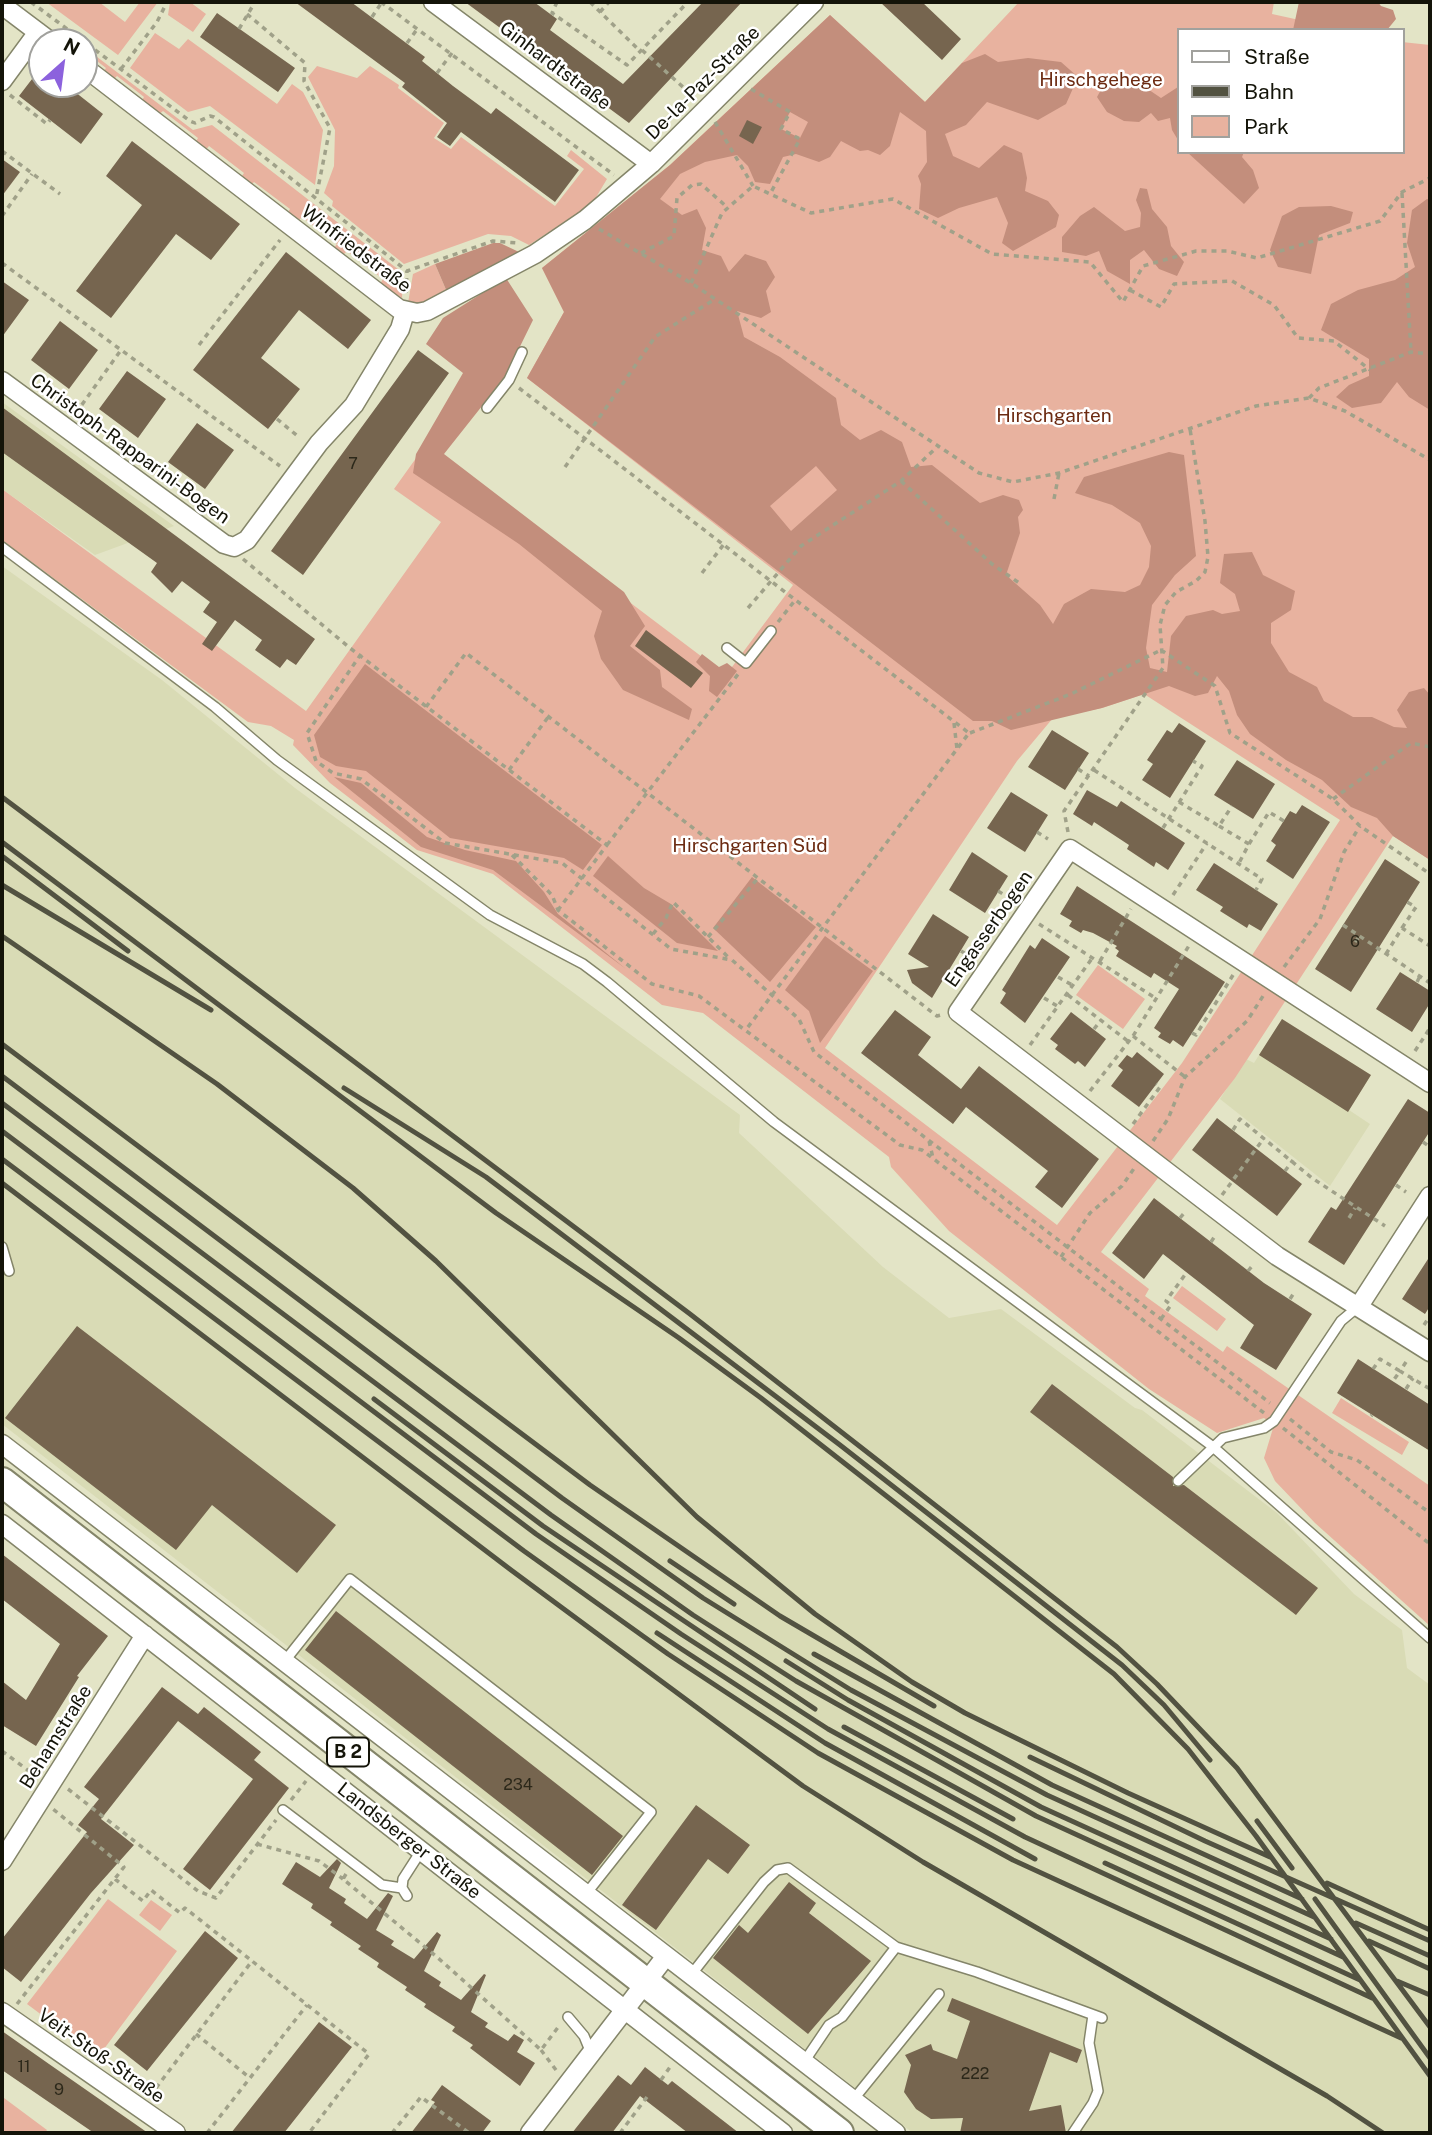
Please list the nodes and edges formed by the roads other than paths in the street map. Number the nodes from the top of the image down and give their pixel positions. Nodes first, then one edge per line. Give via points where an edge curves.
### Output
1 (433, 2) edge
2 (814, 2) edge
3 (2, 5) edge
4 (33, 28) edge
5 (28, 59) edge
6 (98, 78) edge
7 (6, 88) edge
8 (651, 164) junction
9 (405, 312) junction
10 (523, 352) dead end
11 (2, 381) edge
12 (487, 408) dead end
13 (2, 547) edge
14 (771, 631) road end
15 (727, 648) dead end
16 (1430, 1083) edge
17 (1430, 1196) edge
18 (2, 1247) edge
19 (9, 1271) dead end
20 (1359, 1306) junction
21 (1430, 1352) edge
22 (2, 1444) edge
23 (1212, 1446) junction
24 (1178, 1481) dead end
25 (2, 1482) edge
26 (2, 1524) edge
27 (225, 1617) junction
28 (145, 1635) junction
29 (1430, 1638) edge
30 (205, 1642) junction
31 (285, 1662) junction
32 (283, 1810) road end
33 (421, 1851) junction
34 (2, 1861) edge
35 (586, 1895) junction
36 (896, 1947) junction
37 (666, 1956) junction
38 (691, 1975) junction
39 (645, 1983) junction
40 (939, 1994) dead end
41 (625, 2010) junction
42 (5, 2014) edge
43 (564, 2020) road end
44 (591, 2053) junction
45 (804, 2062) junction
46 (853, 2100) junction
47 (176, 2133) edge
48 (530, 2133) edge
49 (783, 2133) edge
50 (839, 2133) edge
51 (896, 2133) edge
52 (1073, 2133) edge

1 - 8 street, Ginhardtstraße
2 - 8 street, De-la-Paz-Straße
3 - 4 street
5 - 7 street
6 - 9 street, Winfriedstraße
8 - 9 street, Winfriedstraße via 585,220 535,254 427,311
9 - 11 street, Christoph-Rapparini-Bogen via 400,329 354,405 293,476 247,540 234,547
10 - 12 lane
13 - 23 lane via 215,707 277,761 490,915 583,964 775,1122
14 - 15 lane via 746,663
16 - 20 street, Engasserbogen via 1070,849 958,1012 1277,1256
17 - 20 street
18 - 19 lane
20 - 21 street
20 - 23 lane via 1341,1321 1275,1421
22 - 27 street
23 - 24 lane
23 - 29 lane
25 - 30 main road, Landsberger Straße / B 2
26 - 28 street, Landsberger Straße
27 - 30 street
27 - 31 street
28 - 33 street, Landsberger Straße
28 - 34 street, Behamstraße
30 - 39 main road, Landsberger Straße / B 2
31 - 35 street
31 - 35 lane via 350,1580 650,1812
32 - 33 lane via 382,1885 405,1892 406,1870
33 - 41 street, Landsberger Straße
35 - 37 street
36 - 38 lane via 788,1868 777,1870 764,1882
36 - 45 lane via 842,2017 829,2025
36 - 52 lane via 1098,2017 1088,2043 1098,2091
37 - 38 street
37 - 39 street
38 - 45 street
39 - 41 street
39 - 50 main road, Landsberger Straße / B 2
40 - 46 lane
41 - 44 street
41 - 49 street, Landsberger Straße
42 - 47 street, Veit-Stoß-Straße
43 - 44 lane via 584,2036
44 - 48 street
45 - 46 street
46 - 51 street

